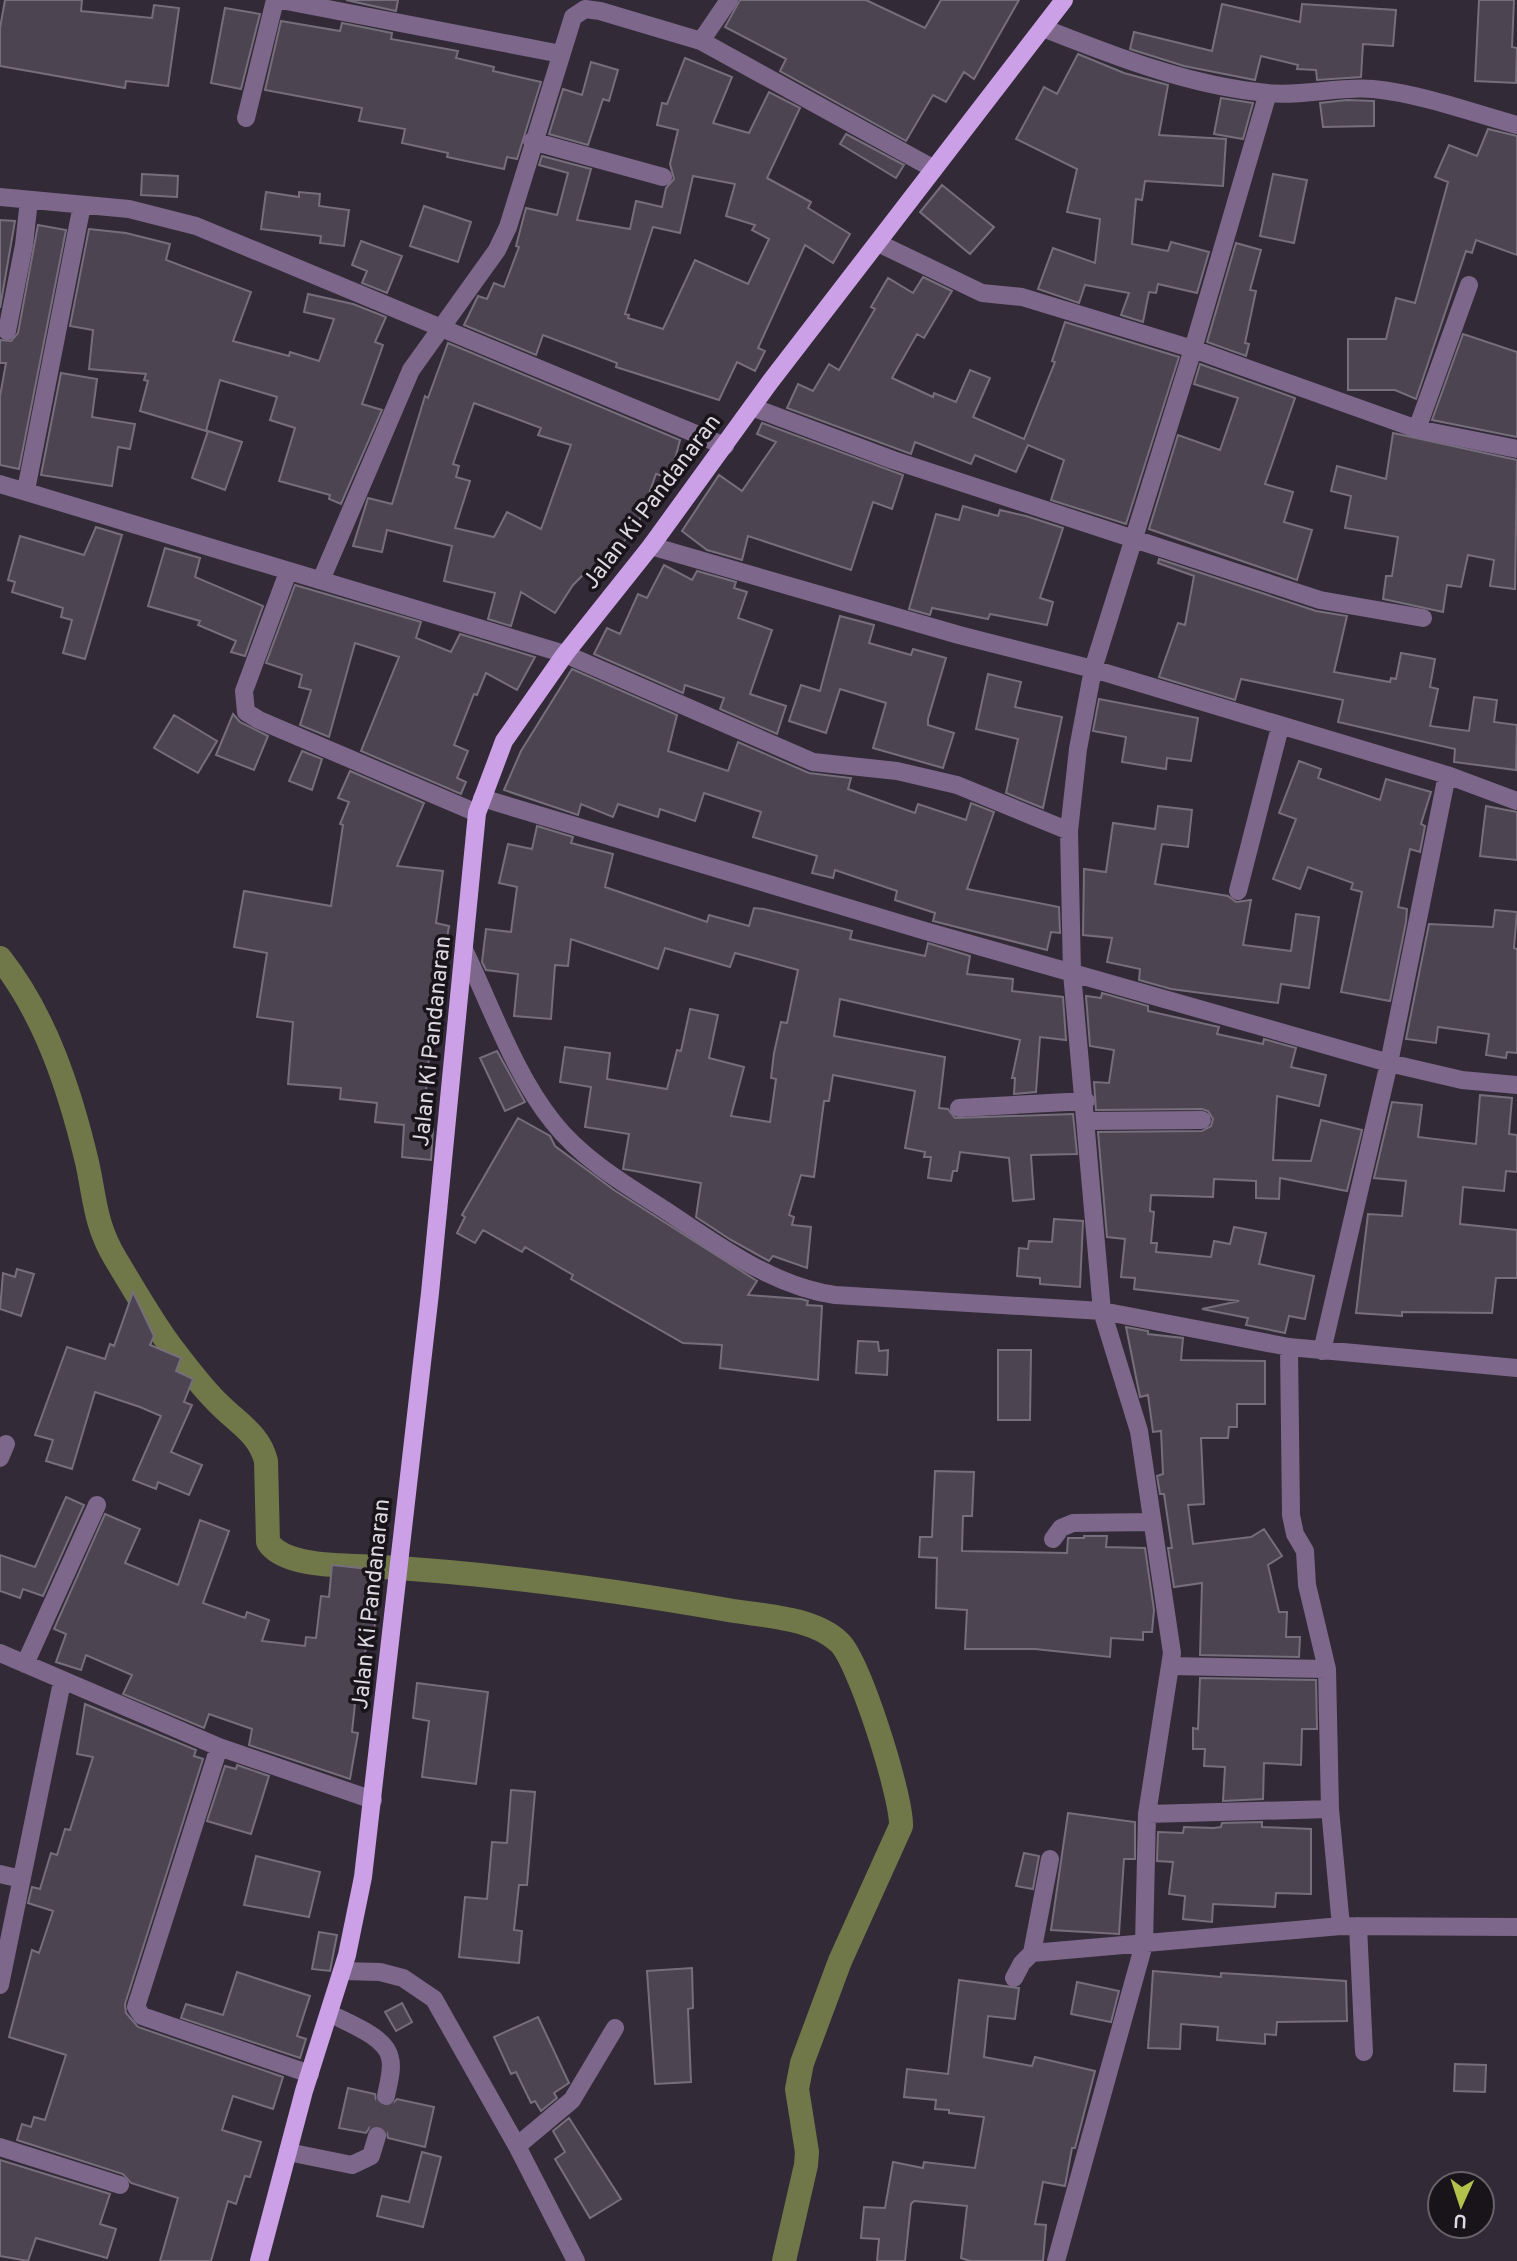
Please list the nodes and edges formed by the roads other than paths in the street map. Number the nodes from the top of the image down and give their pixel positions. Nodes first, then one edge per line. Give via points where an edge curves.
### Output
1 (275, 0) edge
2 (281, 0) edge
3 (729, 0) edge
4 (1064, 0) edge
5 (1043, 28) junction
6 (701, 41) junction
7 (561, 54) junction
8 (1268, 93) junction
9 (246, 118) dead end
10 (1517, 125) edge
11 (533, 141) junction
12 (934, 169) junction
13 (663, 177) dead end
14 (0, 197) edge
15 (29, 200) junction
16 (82, 205) junction
17 (878, 243) junction
18 (1469, 285) dead end
19 (439, 328) junction
20 (7, 331) dead end
21 (1193, 349) junction
22 (752, 407) junction
23 (1417, 429) junction
24 (724, 446) junction
25 (1517, 449) edge
26 (0, 484) edge
27 (26, 490) junction
28 (1135, 540) junction
29 (651, 546) junction
30 (288, 572) junction
31 (321, 580) junction
32 (1423, 618) dead end
33 (565, 654) junction
34 (1093, 669) junction
35 (1280, 727) junction
36 (1447, 775) junction
37 (1517, 801) edge
38 (480, 805) junction
39 (1069, 831) junction
40 (1238, 891) dead end
41 (465, 952) junction
42 (1072, 973) junction
43 (1389, 1063) junction
44 (1517, 1085) edge
45 (1086, 1101) junction
46 (959, 1108) dead end
47 (1202, 1120) dead end
48 (1086, 1121) junction
49 (1102, 1311) junction
50 (1289, 1347) junction
51 (1322, 1351) junction
52 (1517, 1368) edge
53 (96, 1505) dead end
54 (1152, 1522) junction
55 (1053, 1539) dead end
56 (0, 1653) edge
57 (25, 1664) junction
58 (1170, 1666) junction
59 (1327, 1669) junction
60 (62, 1682) junction
61 (219, 1747) junction
62 (373, 1800) junction
63 (1330, 1809) junction
64 (1147, 1814) junction
65 (1050, 1859) dead end
66 (0, 1874) edge
67 (21, 1879) junction
68 (1350, 1926) junction
69 (1517, 1927) edge
70 (1144, 1944) junction
71 (1032, 1953) junction
72 (2, 1966) edge
73 (343, 1971) junction
74 (1014, 1978) dead end
75 (0, 1985) edge
76 (329, 2013) junction
77 (615, 2028) dead end
78 (1364, 2052) dead end
79 (310, 2074) junction
80 (386, 2096) tunnel mouth
81 (377, 2136) tunnel mouth
82 (517, 2146) junction
83 (0, 2147) edge
84 (288, 2152) junction
85 (120, 2185) dead end
86 (259, 2261) edge
87 (576, 2261) edge
88 (1056, 2261) edge

1 - 9 street
2 - 7 street
3 - 6 street
4 - 5 main road, Jalan Ki Pandanaran
5 - 8 street via 1118,58
5 - 12 main road, Jalan Ki Pandanaran
6 - 7 street via 584,9 573,17
6 - 12 street
7 - 11 street
8 - 10 street via 1370,89 1410,95
8 - 21 street
11 - 13 street
11 - 19 street via 497,250
12 - 17 main road, Jalan Ki Pandanaran
14 - 15 street
15 - 16 street
15 - 20 street
16 - 19 street via 129,209 196,226
16 - 27 street
17 - 21 street via 982,293 1022,297
17 - 22 main road, Jalan Ki Pandanaran
18 - 23 street
19 - 24 street
19 - 31 street via 411,370
21 - 23 street
21 - 28 street
22 - 24 main road, Jalan Ki Pandanaran
22 - 28 street via 893,460
23 - 25 street
24 - 29 main road, Jalan Ki Pandanaran
26 - 27 street
27 - 30 street
28 - 32 street via 1320,600
28 - 34 street
29 - 33 main road, Jalan Ki Pandanaran
29 - 34 street
30 - 31 street
30 - 38 street via 244,691 246,712
31 - 33 street
33 - 38 main road, Jalan Ki Pandanaran via 504,741
33 - 39 street via 813,762 937,779
34 - 35 street
34 - 39 street
35 - 36 street
35 - 40 street
36 - 37 street
36 - 43 street
38 - 41 main road, Jalan Ki Pandanaran
38 - 42 street
39 - 42 street
41 - 49 street via 522,1072 554,1124 621,1181 734,1255 799,1286 825,1293
41 - 62 main road, Jalan Ki Pandanaran
42 - 43 street
42 - 45 street
43 - 44 street via 1462,1080
43 - 51 street
45 - 46 street
45 - 48 street
47 - 48 street
48 - 49 street
49 - 50 street
49 - 54 street via 1139,1431
50 - 51 street
50 - 59 street via 1290,1515 1305,1551 1307,1586
51 - 52 street
53 - 57 street
54 - 55 street via 1073,1523 1061,1528
54 - 58 street via 1172,1653
56 - 57 street
57 - 60 street
58 - 59 street
58 - 64 street
59 - 63 street
60 - 61 street
60 - 67 street
61 - 62 street
61 - 79 street via 136,2007 142,2016
62 - 73 main road, Jalan Ki Pandanaran via 358,1907
63 - 64 street
63 - 68 street
64 - 70 street
65 - 71 street
66 - 67 street
67 - 72 street
68 - 69 street
68 - 70 street
68 - 78 street
70 - 71 street
70 - 88 street
71 - 74 street
72 - 75 street
73 - 76 main road, Jalan Ki Pandanaran
73 - 82 street via 402,1978 434,1999
76 - 79 main road, Jalan Ki Pandanaran
76 - 80 street via 387,2050 391,2060
77 - 82 street via 572,2100
79 - 84 main road, Jalan Ki Pandanaran
81 - 84 street via 371,2156 352,2165
82 - 87 street
83 - 85 street
84 - 86 main road, Jalan Ki Pandanaran

